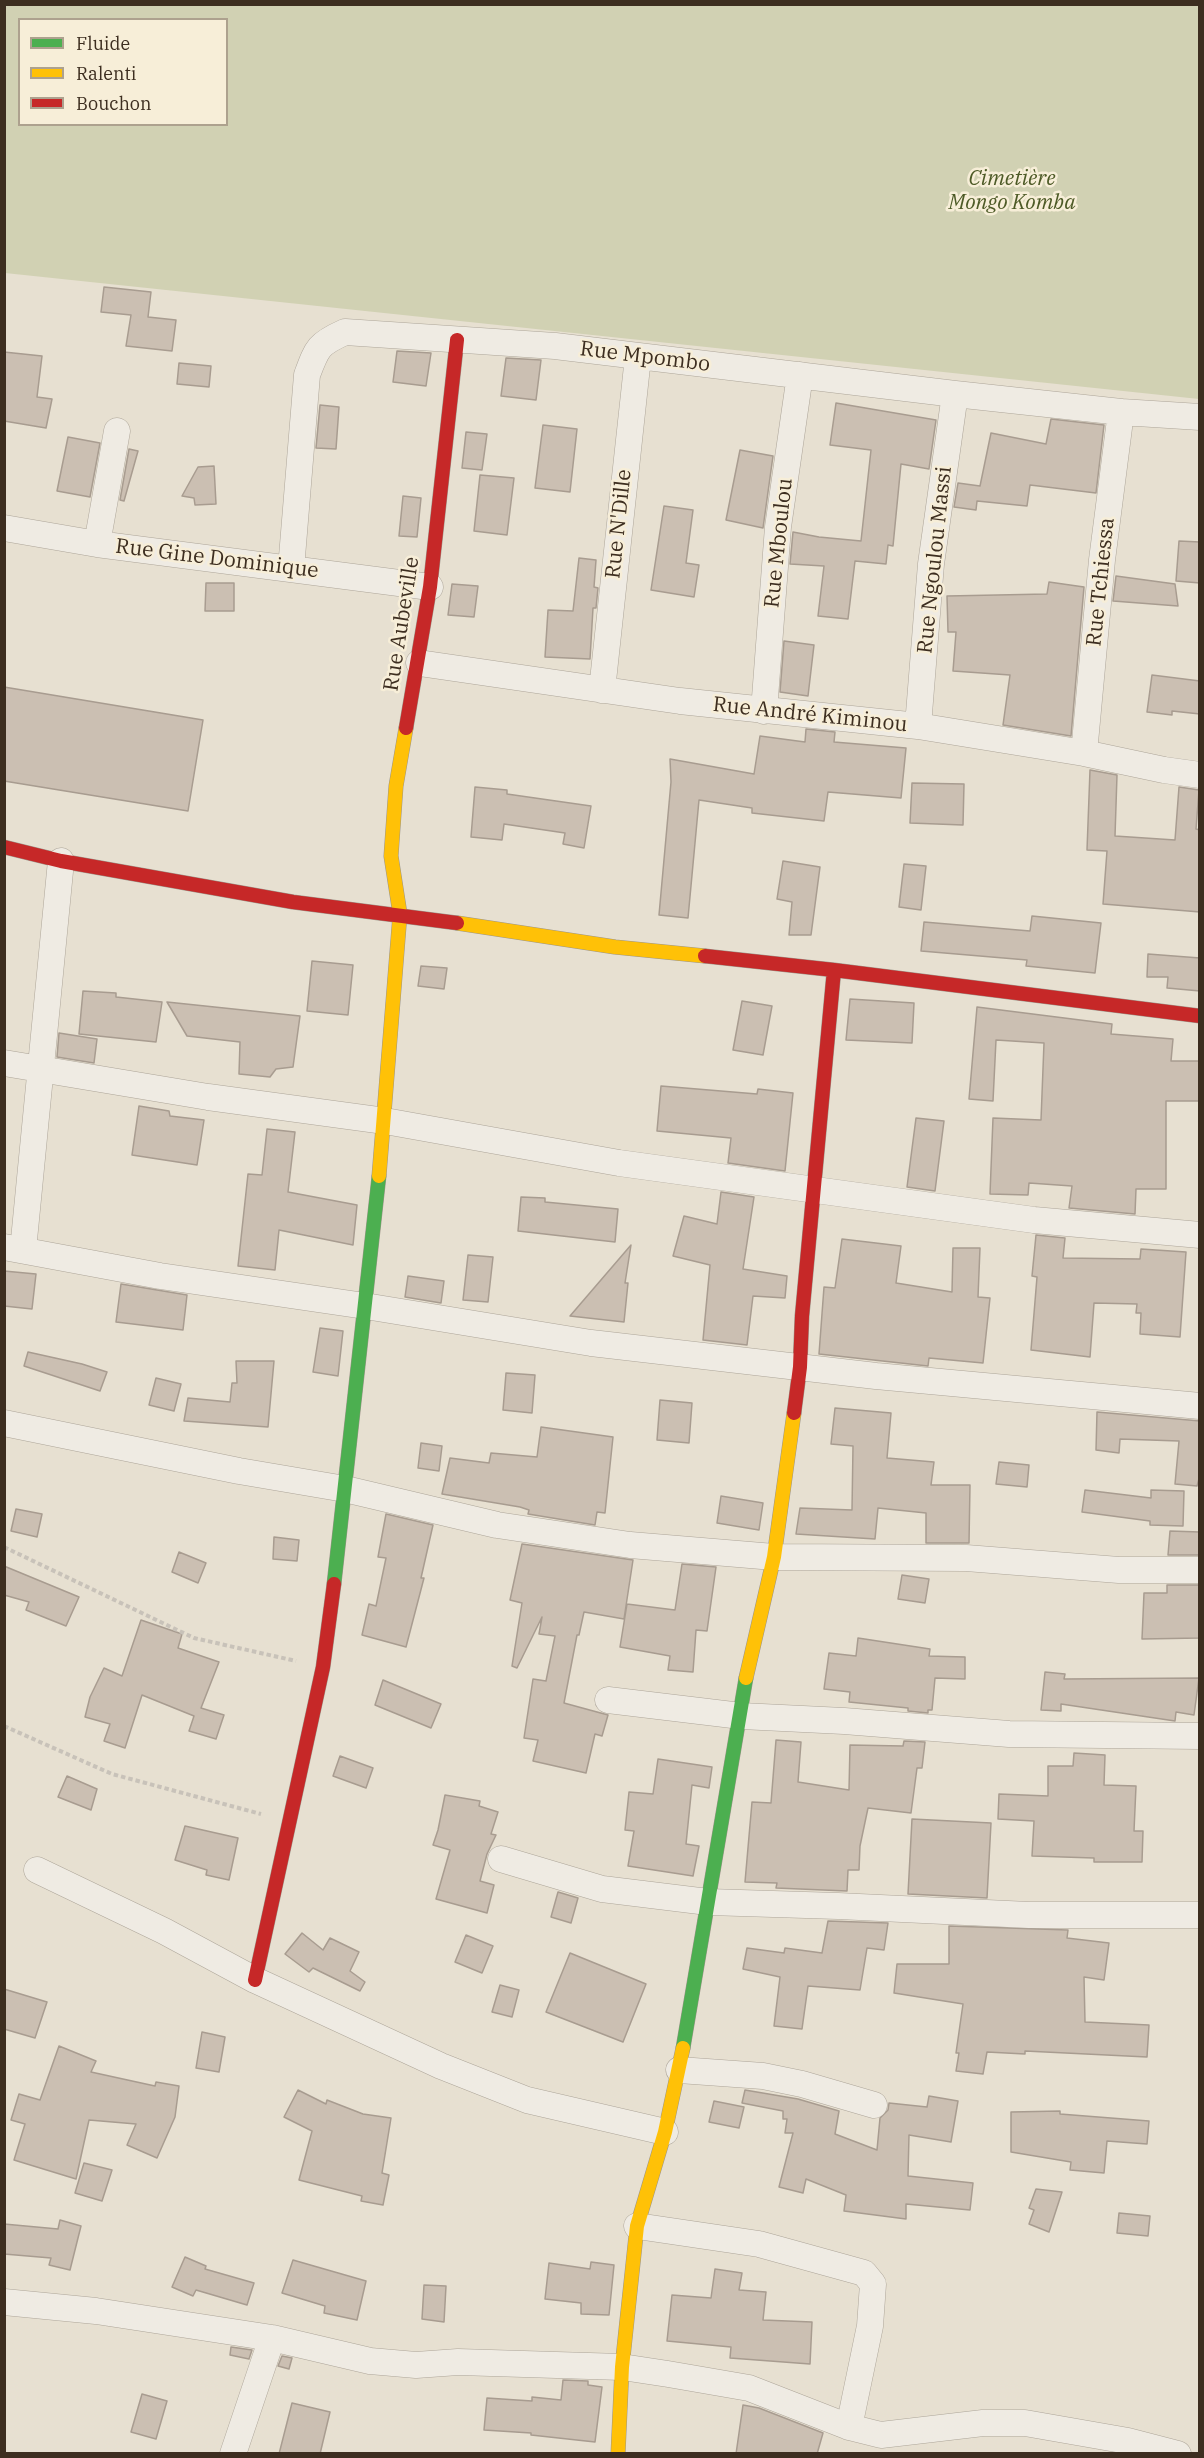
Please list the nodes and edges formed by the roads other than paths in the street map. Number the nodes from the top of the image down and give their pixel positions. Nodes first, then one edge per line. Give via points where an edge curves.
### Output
1 (457, 340) junction
2 (638, 357) junction
3 (800, 375) junction
4 (955, 394) junction
5 (1121, 412) junction
6 (1200, 417) edge
7 (117, 431) dead end
8 (4, 528) edge
9 (97, 544) junction
10 (291, 569) junction
11 (430, 586) junction
12 (419, 663) junction
13 (602, 690) junction
14 (764, 711) junction
15 (918, 726) junction
16 (1084, 753) junction
17 (1200, 775) edge
18 (4, 847) edge
19 (61, 861) junction
20 (400, 914) junction
21 (834, 970) junction
22 (1200, 1016) edge
23 (4, 1063) edge
24 (40, 1069) junction
25 (385, 1121) junction
26 (813, 1189) junction
27 (1200, 1235) edge
28 (14, 1249) edge
29 (365, 1305) junction
30 (800, 1367) junction
31 (1200, 1406) edge
32 (4, 1423) edge
33 (345, 1489) junction
34 (774, 1557) junction
35 (1200, 1570) edge
36 (608, 1700) dead end
37 (741, 1716) junction
38 (1200, 1736) edge
39 (501, 1859) dead end
40 (37, 1870) dead end
41 (708, 1902) junction
42 (1200, 1915) edge
43 (255, 1980) junction
44 (679, 2070) junction
45 (874, 2104) dead end
46 (664, 2132) junction
47 (637, 2226) junction
48 (4, 2302) edge
49 (272, 2338) junction
50 (622, 2367) junction
51 (849, 2427) junction
52 (233, 2454) edge
53 (618, 2454) edge
54 (1178, 2454) edge

1 - 2 street, Rue Mpombo via 555,346
1 - 10 street, Rue Mpombo via 345,332 316,349 307,375
1 - 11 street, Rue Aubeville
2 - 3 street, Rue Mpombo
2 - 13 street, Rue N'Dille
3 - 4 street, Rue Mpombo
3 - 14 street, Rue Mboulou via 778,526
4 - 5 street, Rue Mpombo
4 - 15 street, Rue Ngoulou Massi via 931,564
5 - 6 street, Rue Mpombo
5 - 16 street, Rue Tchiessa
7 - 9 street
8 - 9 street, Rue Gine Dominique
9 - 10 street, Rue Gine Dominique
10 - 11 street, Rue Gine Dominique
11 - 12 street, Rue Aubeville
12 - 13 street, Rue André Kiminou
12 - 20 street, Rue Aubeville via 396,786 391,856
13 - 14 street, Rue André Kiminou
14 - 15 street, Rue André Kiminou
15 - 16 street, Rue André Kiminou
16 - 17 street, Rue André Kiminou
18 - 19 street
19 - 20 street via 293,902
19 - 24 street
20 - 21 street via 615,947
20 - 25 street, Rue Aubeville
21 - 22 street
21 - 26 street
23 - 24 street
24 - 25 street
24 - 28 street
25 - 26 street via 619,1163
25 - 29 street, Rue Aubeville
26 - 27 street via 1034,1220
26 - 30 street
28 - 29 street via 160,1276
29 - 30 street via 591,1343
29 - 33 street, Rue Aubeville
30 - 31 street
30 - 34 street
32 - 33 street
33 - 34 street via 497,1525 630,1545
33 - 43 street, Rue Aubeville via 323,1668
34 - 35 street via 966,1558 1119,1570
34 - 37 street
36 - 37 street
37 - 38 street via 1009,1734
37 - 41 street
39 - 41 street via 602,1889
40 - 43 street
41 - 42 street via 1029,1915
41 - 44 street
43 - 46 street via 441,2066 527,2100
44 - 45 street via 762,2076
44 - 46 street
46 - 47 street
47 - 50 street
47 - 51 street via 759,2244 864,2273 873,2284 870,2326
48 - 49 street via 96,2311
49 - 50 street via 370,2361 416,2365 458,2362
49 - 52 street
50 - 51 street via 749,2388
50 - 53 street
51 - 54 street via 881,2435 983,2423 1025,2423

